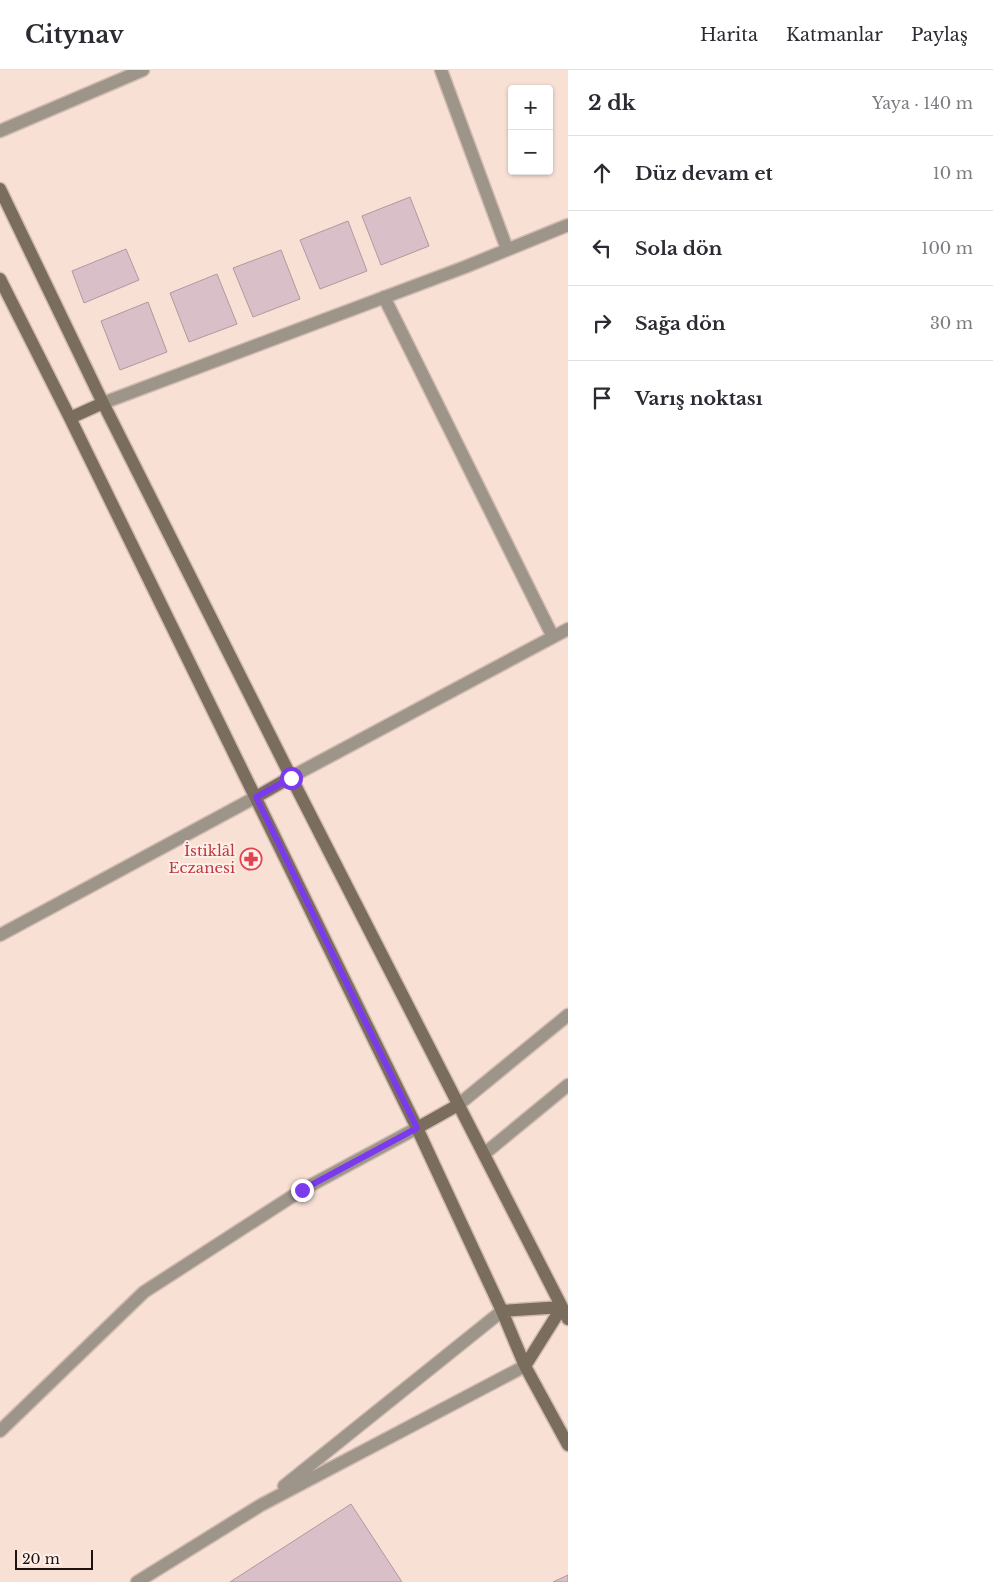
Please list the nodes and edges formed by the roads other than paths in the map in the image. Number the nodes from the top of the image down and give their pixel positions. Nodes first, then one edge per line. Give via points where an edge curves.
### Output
1 (143, 70) edge
2 (441, 70) edge
3 (0, 131) edge
4 (0, 190) edge
5 (568, 224) edge
6 (507, 250) junction
7 (0, 279) edge
8 (384, 297) junction
9 (104, 403) junction
10 (70, 418) junction
11 (568, 629) edge
12 (553, 637) junction
13 (291, 778) junction
14 (256, 797) junction
15 (0, 935) edge
16 (568, 1015) edge
17 (568, 1085) edge
18 (458, 1104) junction
19 (417, 1128) junction
20 (484, 1154) junction
21 (562, 1307) junction
22 (502, 1311) junction
23 (568, 1319) edge
24 (525, 1366) junction
25 (0, 1431) edge
26 (568, 1445) edge
27 (261, 1505) junction
28 (137, 1582) edge

1 - 3 street
2 - 6 street
4 - 9 main road
5 - 6 street
6 - 8 street
7 - 10 main road
8 - 9 street
8 - 12 street
9 - 10 main road
9 - 13 main road
10 - 14 main road
11 - 12 street
12 - 13 street
13 - 14 main road
13 - 18 main road
14 - 15 street
14 - 19 main road
16 - 18 street
17 - 20 street
18 - 19 main road
18 - 20 main road
19 - 22 main road
19 - 25 street via 302,1190 144,1292
20 - 21 main road
21 - 22 main road
21 - 23 main road
21 - 24 main road
22 - 24 main road
22 - 27 street
24 - 26 main road
24 - 27 street
27 - 28 street

